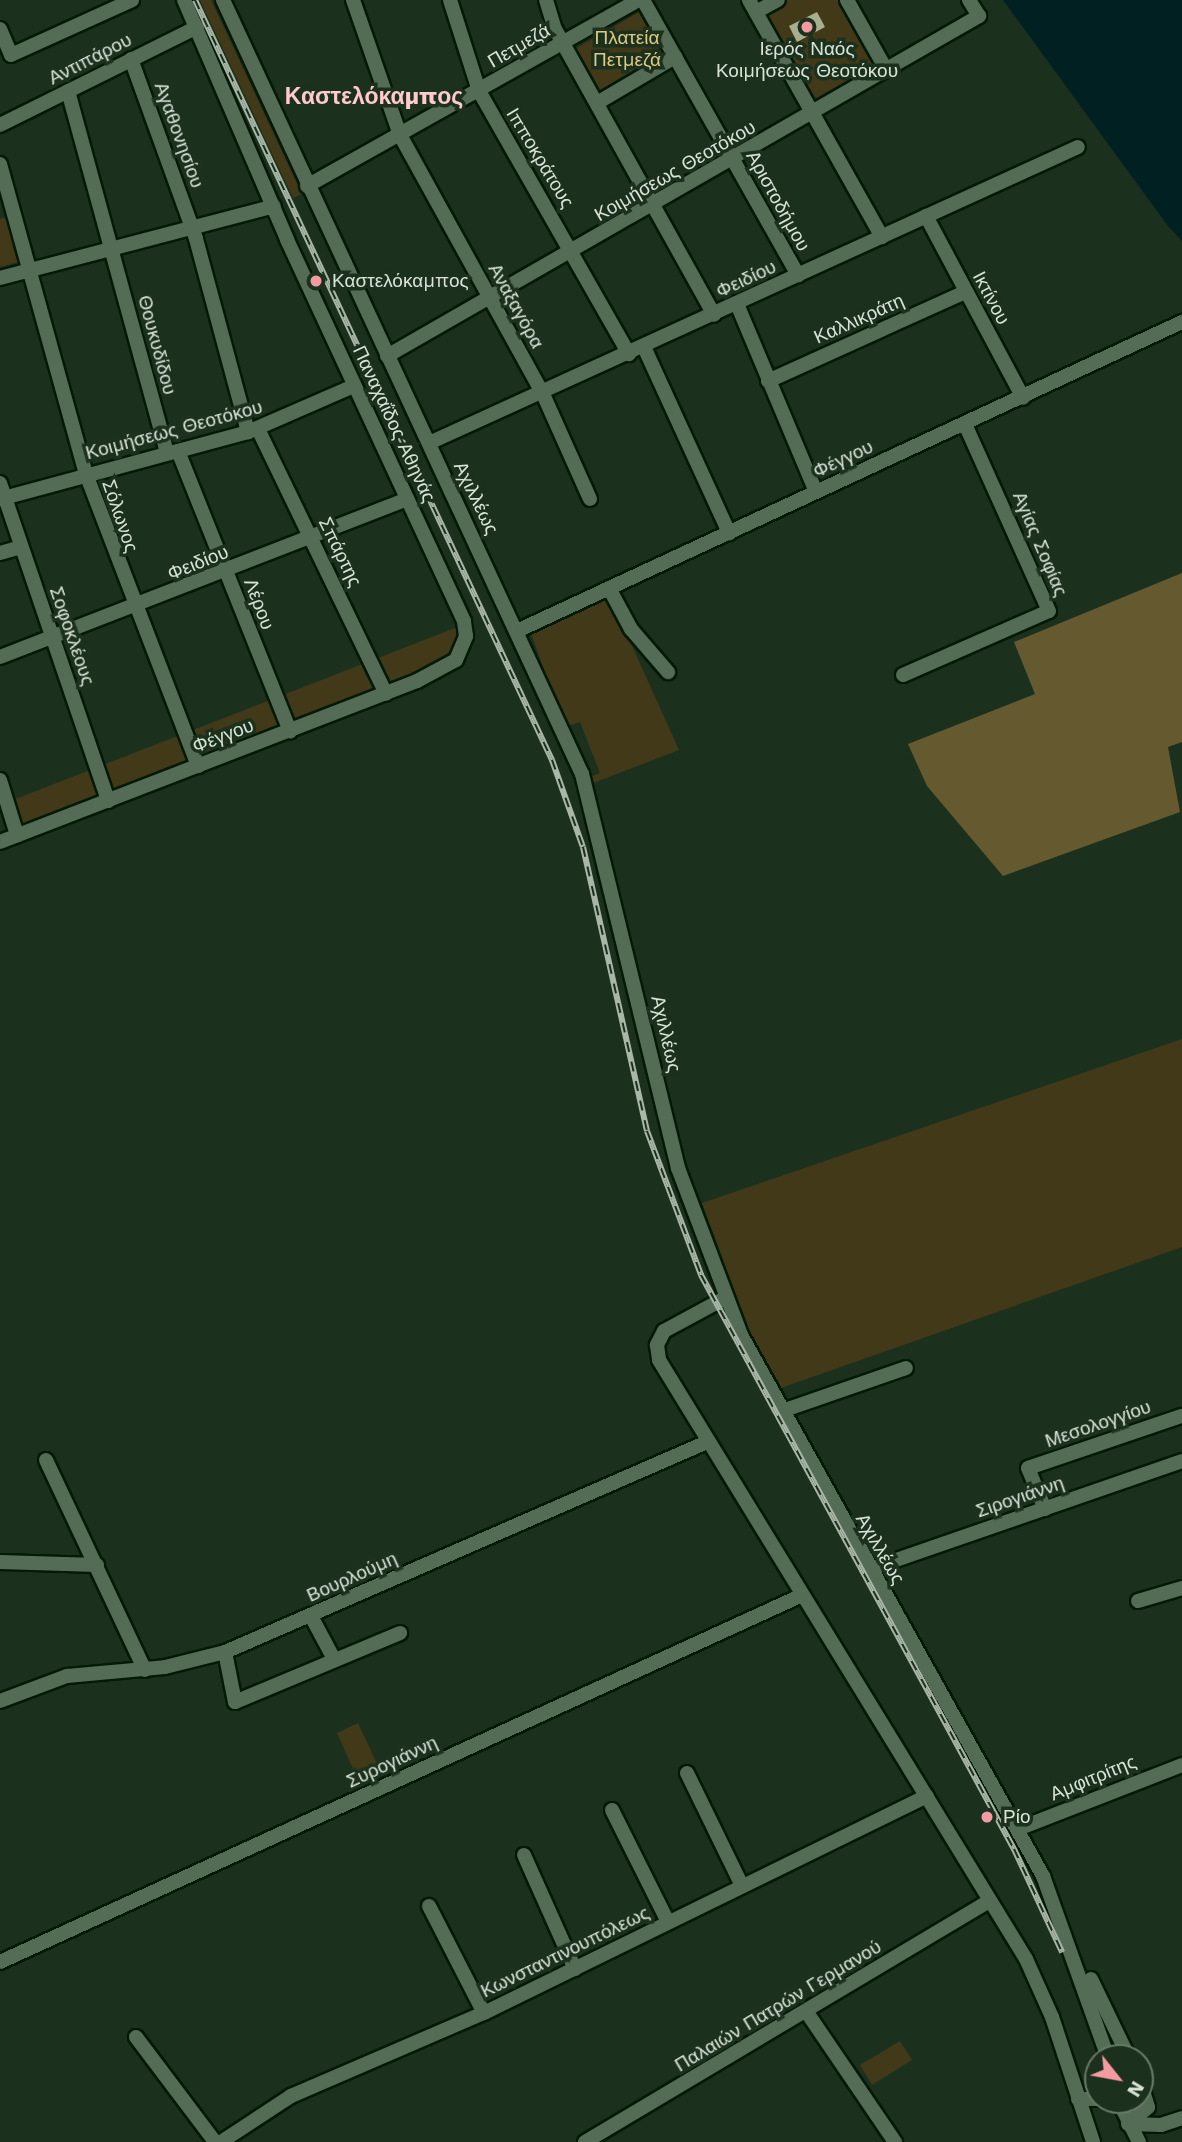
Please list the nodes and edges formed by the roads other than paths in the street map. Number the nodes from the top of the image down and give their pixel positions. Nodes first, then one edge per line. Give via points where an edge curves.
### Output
1 (132, 0) edge
2 (184, 0) edge
3 (223, 0) edge
4 (353, 0) edge
5 (450, 0) edge
6 (546, 0) edge
7 (640, 0) edge
8 (778, 0) edge
9 (847, 0) edge
10 (969, 0) edge
11 (753, 6) edge
12 (197, 27) junction
13 (0, 29) edge
14 (563, 44) junction
15 (675, 57) junction
16 (131, 59) junction
17 (887, 71) junction
18 (68, 91) junction
19 (478, 91) junction
20 (597, 103) junction
21 (813, 115) junction
22 (0, 125) edge
23 (400, 135) junction
24 (1078, 147) dead end
25 (733, 160) junction
26 (0, 164) edge
27 (307, 186) junction
28 (654, 205) junction
29 (274, 206) junction
30 (926, 216) junction
31 (191, 225) junction
32 (882, 237) junction
33 (110, 247) junction
34 (573, 250) junction
35 (29, 270) junction
36 (798, 275) junction
37 (0, 278) edge
38 (965, 292) junction
39 (489, 298) junction
40 (737, 304) junction
41 (714, 315) junction
42 (1182, 322) edge
43 (644, 347) junction
44 (629, 354) junction
45 (387, 356) junction
46 (768, 382) junction
47 (354, 386) junction
48 (542, 394) junction
49 (1023, 398) junction
50 (965, 424) junction
51 (253, 430) junction
52 (429, 443) junction
53 (172, 452) junction
54 (86, 474) junction
55 (816, 492) junction
56 (1, 493) edge
57 (407, 499) junction
58 (590, 499) dead end
59 (729, 533) junction
60 (312, 537) junction
61 (21, 547) junction
62 (0, 553) edge
63 (226, 573) junction
64 (609, 588) junction
65 (136, 607) junction
66 (519, 630) junction
67 (54, 639) junction
68 (0, 657) edge
69 (457, 659) joint
70 (668, 672) dead end
71 (903, 675) dead end
72 (386, 694) junction
73 (290, 731) junction
74 (198, 766) junction
75 (0, 780) edge
76 (3, 799) edge
77 (108, 801) junction
78 (17, 835) junction
79 (0, 842) edge
80 (724, 1298) junction
81 (906, 1367) dead end
82 (782, 1411) junction
83 (1182, 1416) edge
84 (707, 1442) junction
85 (46, 1460) dead end
86 (1182, 1461) edge
87 (1045, 1509) junction
88 (0, 1562) edge
89 (97, 1565) junction
90 (870, 1569) junction
91 (1182, 1588) edge
92 (800, 1596) junction
93 (1138, 1601) dead end
94 (311, 1616) junction
95 (400, 1633) dead end
96 (225, 1652) junction
97 (334, 1659) junction
98 (145, 1670) junction
99 (0, 1701) edge
100 (1182, 1765) edge
101 (687, 1773) dead end
102 (927, 1796) junction
103 (612, 1810) dead end
104 (1018, 1829) junction
105 (524, 1855) dead end
106 (742, 1886) junction
107 (989, 1900) junction
108 (429, 1906) dead end
109 (668, 1922) junction
110 (1074, 1952) junction
111 (0, 1962) edge
112 (575, 1969) junction
113 (484, 2013) junction
114 (808, 2014) junction
115 (136, 2037) dead end
116 (1104, 2044) edge
117 (1123, 2044) edge
118 (1078, 2099) junction
119 (1084, 2099) edge
120 (1124, 2114) edge
121 (1140, 2114) edge
122 (1182, 2118) edge
123 (1128, 2124) junction
124 (215, 2142) edge
125 (221, 2142) edge
126 (585, 2142) edge
127 (895, 2142) edge
128 (1093, 2142) edge
129 (1139, 2142) edge

1 - 13 street via 11,55
2 - 12 street, Παναχαΐδος Αθηνάς
3 - 27 street, Αχιλλέως
4 - 23 street, Αναξαγόρα
5 - 19 street, Ιπποκράτους
6 - 14 street
7 - 14 street, Πετμεζά
7 - 15 street, Αριστοδήμου
8 - 11 street
9 - 17 street
10 - 17 street, Κοιμήσεως Θεοτόκου via 979,16
11 - 21 street
12 - 16 street, Αντιπάρου
12 - 29 street, Παναχαΐδος Αθηνάς
14 - 19 street, Πετμεζά
14 - 20 street
15 - 20 street
15 - 25 street, Αριστοδήμου
16 - 18 street, Αντιπάρου
16 - 31 street, Αγαθονησίου
17 - 21 street, Κοιμήσεως Θεοτόκου
18 - 22 street, Αντιπάρου
18 - 33 street
19 - 23 street, Πετμεζά
19 - 34 street, Ιπποκράτους
20 - 28 street
21 - 25 street, Κοιμήσεως Θεοτόκου
21 - 32 street
23 - 27 street, Πετμεζά
23 - 39 street, Αναξαγόρα
24 - 30 street, Φειδίου
25 - 28 street, Κοιμήσεως Θεοτόκου
25 - 36 street, Αριστοδήμου
26 - 35 street, Σόλωνος
27 - 45 street, Αχιλλέως
28 - 34 street, Κοιμήσεως Θεοτόκου
28 - 41 street
29 - 31 street
29 - 47 street, Παναχαΐδος Αθηνάς
30 - 32 street, Φειδίου
30 - 38 street, Ικτίνου
31 - 33 street
31 - 51 street, Σπάρτης
32 - 36 street, Φειδίου
33 - 35 street
33 - 53 street, Θουκυδίδου
34 - 39 street, Κοιμήσεως Θεοτόκου
34 - 44 street, Ιπποκράτους
35 - 37 street
35 - 54 street, Σόλωνος
36 - 40 street, Φειδίου
38 - 46 street, Καλλικράτη
38 - 49 street, Ικτίνου
39 - 45 street, Κοιμήσεως Θεοτόκου
39 - 48 street, Αναξαγόρα
40 - 41 street, Φειδίου
40 - 46 street
41 - 43 street, Φειδίου
42 - 49 street, Φέγγου
43 - 44 street, Φειδίου
43 - 59 street
44 - 48 street, Φειδίου
45 - 52 street, Αχιλλέως
46 - 55 street
47 - 51 street, Κοιμήσεως Θεοτόκου
47 - 57 street, Παναχαΐδος Αθηνάς
48 - 52 street, Φειδίου
48 - 58 street, Αναξαγόρα
49 - 50 street, Φέγγου
50 - 55 street, Φέγγου
50 - 71 street, Αγίας Σοφίας via 1049,611
51 - 53 street, Κοιμήσεως Θεοτόκου
51 - 60 street, Σπάρτης
52 - 66 street, Αχιλλέως
53 - 54 street, Κοιμήσεως Θεοτόκου
53 - 63 street, Λέρου
54 - 56 street, Κοιμήσεως Θεοτόκου
54 - 65 street, Σόλωνος
55 - 59 street, Φέγγου
56 - 61 street, Σοφοκλέους
57 - 60 street, Φειδίου
57 - 69 street, Παναχαΐδος Αθηνάς via 464,621 466,636
59 - 64 street, Φέγγου
60 - 63 street, Φειδίου
60 - 72 street, Σπάρτης
61 - 62 street
61 - 67 street, Σοφοκλέους
63 - 65 street, Φειδίου
63 - 73 street, Λέρου
64 - 66 street, Φέγγου
64 - 70 street via 631,629
65 - 67 street, Φειδίου
65 - 74 street, Σόλωνος
66 - 80 street, Αχιλλέως via 590,800 678,1168
67 - 68 street, Φειδίου
67 - 77 street, Σοφοκλέους
69 - 72 street, Φέγγου
72 - 73 street, Φέγγου
73 - 74 street, Φέγγου
74 - 77 street, Φέγγου
75 - 76 street
76 - 78 street
77 - 78 street, Φέγγου
78 - 79 street, Φέγγου
80 - 82 street, Αχιλλέως
80 - 84 street via 664,1331 656,1349
81 - 82 street
82 - 90 street, Αχιλλέως
83 - 87 street, Μεσολογγίου via 1028,1468
84 - 92 street
84 - 94 street, Βουρλούμη
85 - 89 street
86 - 87 street, Σιρογιάννη
87 - 90 street, Σιρογιάννη
88 - 89 street
89 - 98 street
90 - 104 street, Αχιλλέως
91 - 93 street
92 - 102 street
92 - 111 street, Συρογιάννη
94 - 96 street, Βουρλούμη
94 - 97 street
95 - 97 street
96 - 97 street via 234,1702
96 - 98 street, Βουρλούμη
98 - 99 street, Βουρλούμη via 67,1676
100 - 104 street, Αμφιτρίτης
101 - 106 street
102 - 106 street, Κωνσταντινουπόλεως
102 - 107 street
103 - 109 street
104 - 110 street, Αχιλλέως via 1054,1897
105 - 112 street
106 - 109 street, Κωνσταντινουπόλεως
107 - 114 street, Παλαιών Πατρών Γερμανού
107 - 118 street via 1045,2000
108 - 113 street
109 - 112 street, Κωνσταντινουπόλεως
110 - 116 street, Αχιλλέως
110 - 117 street via 1084,1961
112 - 113 street, Κωνσταντινουπόλεως
113 - 125 street, Κωνσταντινουπόλεως via 285,2099
114 - 126 street, Παλαιών Πατρών Γερμανού
114 - 127 street
115 - 124 street
118 - 119 street
118 - 128 street
120 - 123 street
121 - 123 street
122 - 123 street via 1161,2125
123 - 129 street

